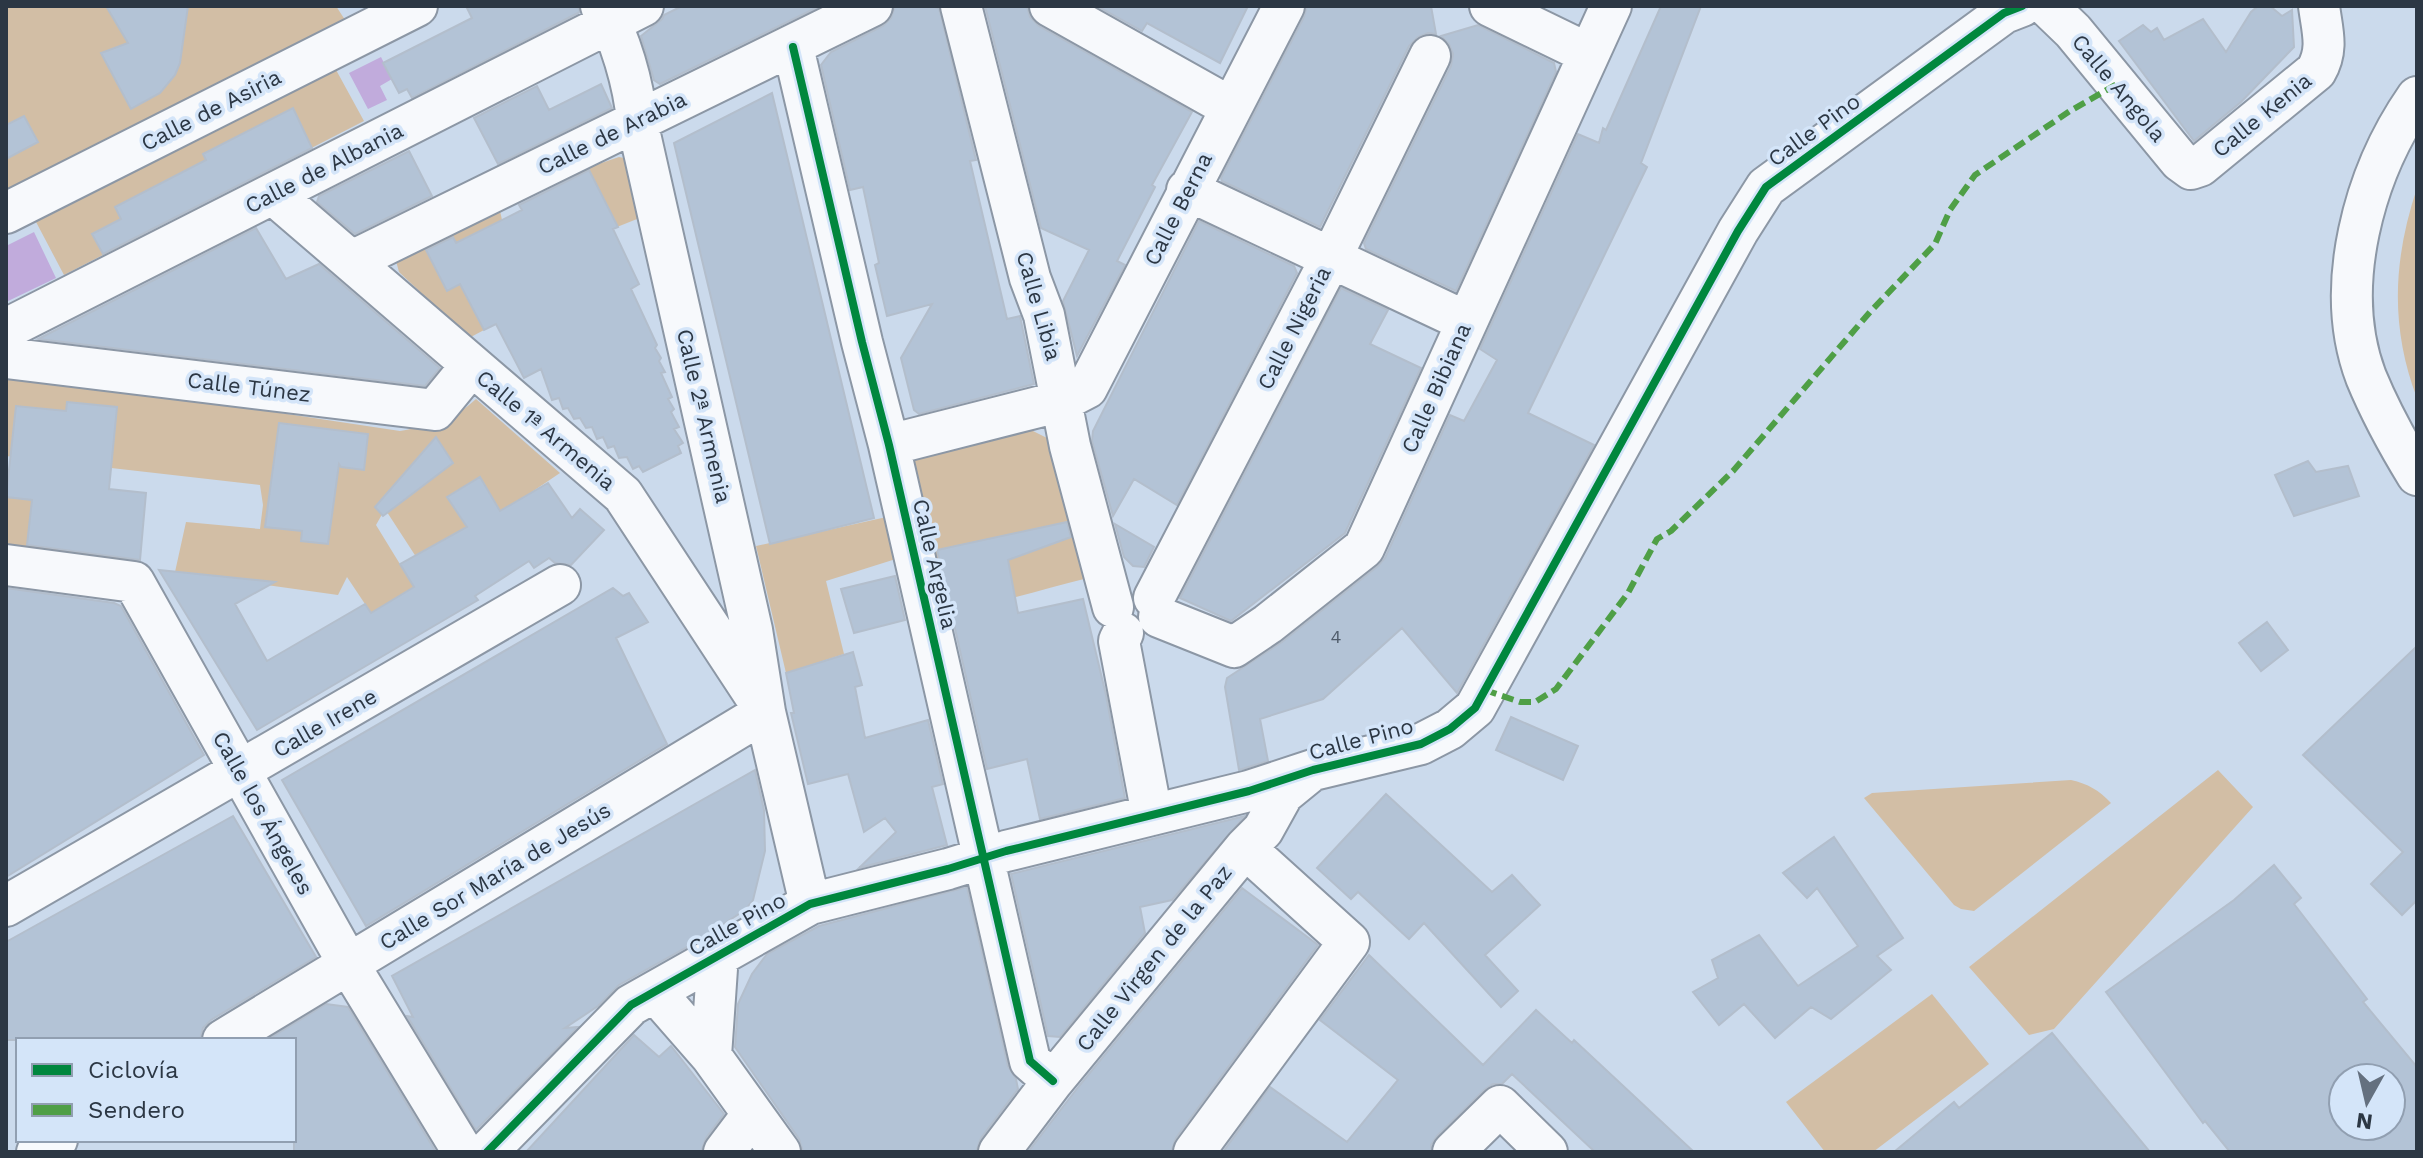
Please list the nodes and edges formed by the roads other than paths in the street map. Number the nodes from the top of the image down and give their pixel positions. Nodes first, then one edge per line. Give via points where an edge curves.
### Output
1 (417, 6) edge
2 (872, 6) edge
3 (961, 6) edge
4 (1050, 6) edge
5 (1284, 6) edge
6 (1611, 6) edge
7 (2022, 6) edge
8 (2047, 6) edge
9 (2319, 6) edge
10 (1502, 9) edge
11 (618, 11) edge
12 (793, 47) junction
13 (1589, 54) junction
14 (1430, 56) dead end
15 (2417, 97) edge
16 (1230, 107) junction
17 (637, 121) junction
18 (2191, 169) joint
19 (1187, 190) junction
20 (273, 194) junction
21 (6, 213) edge
22 (1331, 258) junction
23 (352, 261) junction
24 (1465, 321) junction
25 (6, 329) edge
26 (6, 358) edge
27 (471, 366) junction
28 (1062, 401) junction
29 (889, 445) junction
30 (2417, 475) edge
31 (6, 565) edge
32 (560, 585) dead end
33 (1156, 608) junction
34 (1118, 620) junction
35 (765, 712) junction
36 (1313, 770) junction
37 (240, 773) junction
38 (1152, 815) junction
39 (1245, 848) junction
40 (983, 859) junction
41 (810, 904) junction
42 (6, 906) edge
43 (718, 954) junction
44 (349, 965) junction
45 (655, 992) junction
46 (226, 1038) edge
47 (711, 1056) junction
48 (1053, 1081) junction
49 (752, 1115) junction
50 (463, 1152) edge
51 (487, 1152) edge
52 (724, 1152) edge
53 (780, 1152) edge
54 (999, 1152) edge
55 (1194, 1152) edge
56 (1453, 1152) edge
57 (1547, 1152) edge

1 - 21 street, Calle de Asiria
2 - 12 street, Calle de Arabia
3 - 28 street, Calle Libia
4 - 16 street
5 - 16 street, Calle Berna
6 - 13 street, Calle Bibiana
7 - 36 street, Calle Pino via 2004,13 1766,187 1475,708 1421,744
8 - 18 street, Calle Angola
9 - 18 street, Calle Kenia via 2325,46 2316,71
10 - 13 street
11 - 17 street, Calle 2ª Armenia
11 - 20 street, Calle de Albania
12 - 17 street, Calle de Arabia
12 - 29 street, Calle Argelia
13 - 24 street, Calle Bibiana
14 - 22 street, Calle Nigeria
15 - 30 street via 2384,154 2366,201 2357,240 2354,306 2366,375
16 - 19 street, Calle Berna
17 - 23 street, Calle de Arabia
17 - 35 street, Calle 2ª Armenia via 752,630
19 - 22 street
19 - 28 street, Calle Berna via 1087,388
20 - 23 street, Calle 1ª Armenia
20 - 25 street, Calle de Albania
22 - 24 street
22 - 33 street, Calle Nigeria
23 - 27 street, Calle 1ª Armenia
24 - 33 street, Calle Bibiana via 1364,548 1234,647
26 - 27 street, Calle Túnez via 435,410
27 - 35 street, Calle 1ª Armenia via 623,495
28 - 29 street
28 - 34 street, Calle Libia
29 - 40 street, Calle Argelia
31 - 37 street, Calle los Ángeles via 134,582
32 - 37 street, Calle Irene
33 - 34 street via 1142,590 1127,591 1116,600
34 - 38 street, Calle Libia
35 - 41 street, Calle 2ª Armenia
35 - 44 street, Calle Sor María de Jesús
36 - 38 street, Calle Pino
36 - 39 street, Calle Virgen de la Paz via 1283,794 1263,830
37 - 42 street, Calle Irene
37 - 44 street, Calle los Ángeles
38 - 40 street, Calle Pino
39 - 48 street, Calle Virgen de la Paz
39 - 55 street via 1349,942
40 - 41 street, Calle Pino
40 - 48 street, Calle Argelia via 1030,1061
41 - 43 street, Calle Pino
43 - 45 street, Calle Pino
43 - 47 street
44 - 46 street, Calle Sor María de Jesús
44 - 50 street, Calle los Ángeles
45 - 47 street
45 - 51 street, Calle Pino via 631,1005
47 - 49 street
48 - 54 street, Calle Virgen de la Paz
49 - 52 street
49 - 53 street
56 - 57 street via 1500,1106

